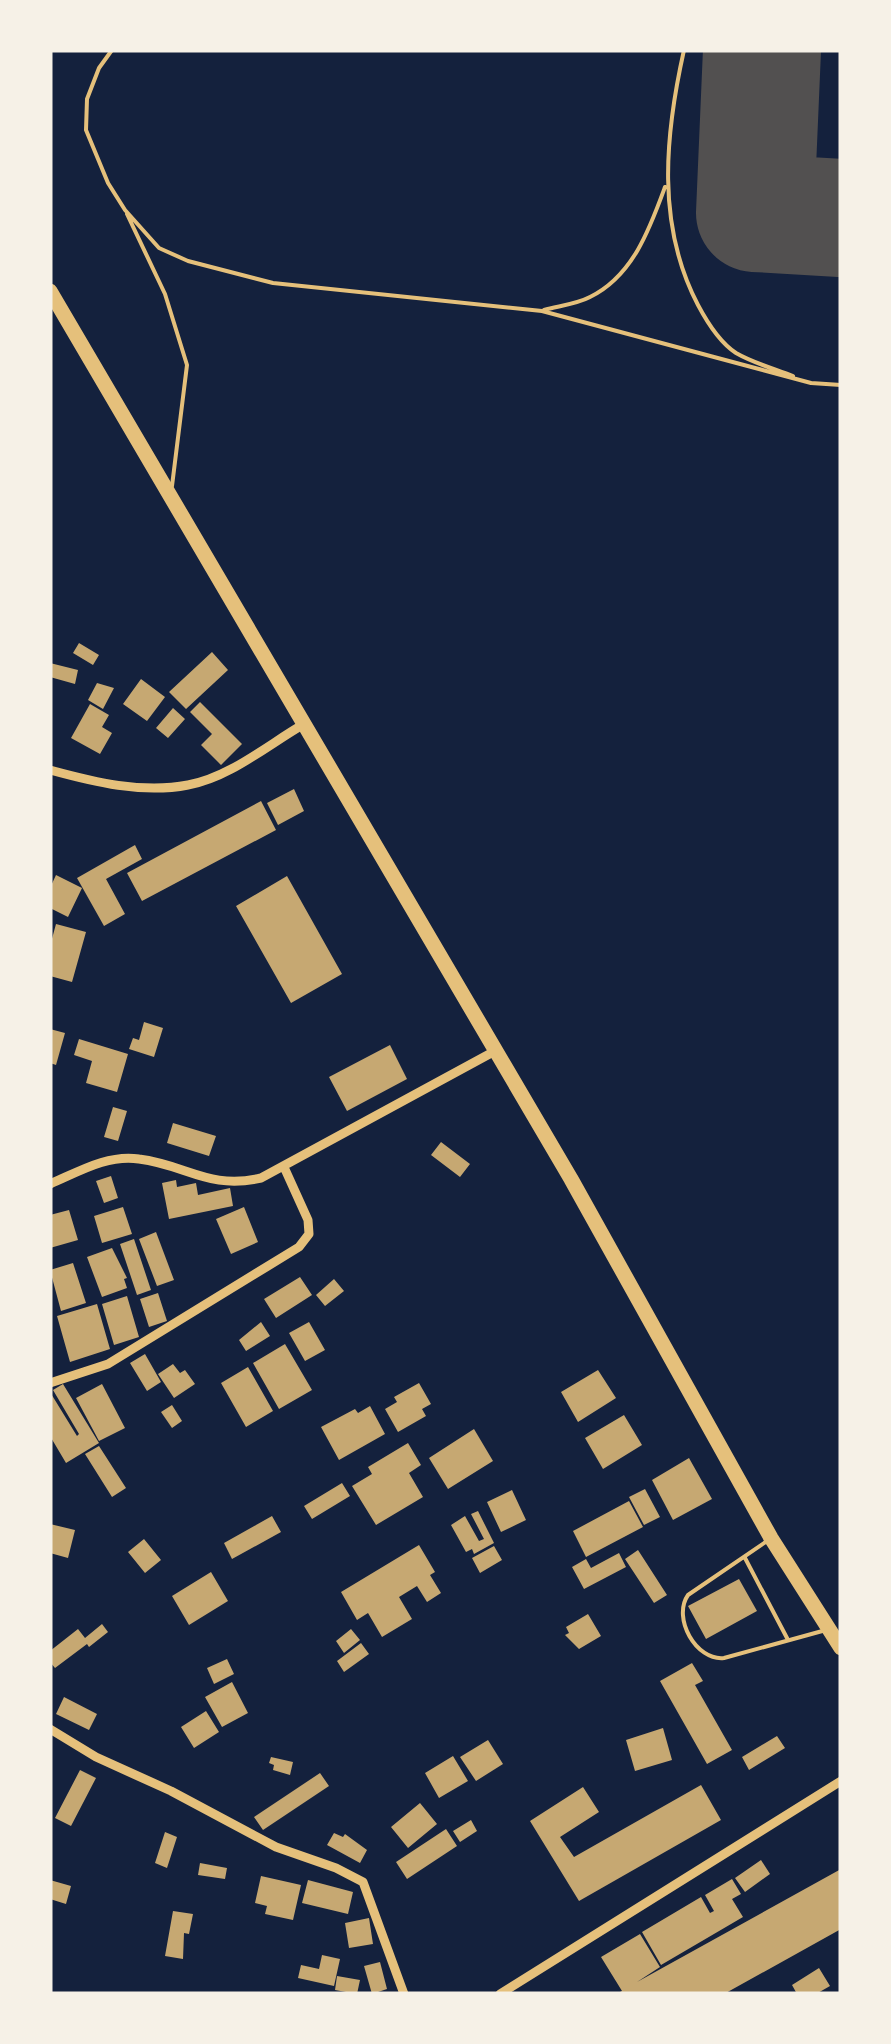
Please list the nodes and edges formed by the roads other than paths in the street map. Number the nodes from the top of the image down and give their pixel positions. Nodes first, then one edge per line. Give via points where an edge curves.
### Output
1 (112, 50) edge
2 (684, 50) edge
3 (667, 182) junction
4 (125, 210) junction
5 (50, 291) edge
6 (542, 311) junction
7 (810, 383) junction
8 (841, 386) edge
9 (170, 500) junction
10 (304, 724) junction
11 (50, 770) edge
12 (495, 1050) junction
13 (284, 1168) junction
14 (50, 1184) edge
15 (50, 1383) edge
16 (771, 1538) junction
17 (745, 1558) junction
18 (828, 1630) junction
19 (788, 1639) junction
20 (841, 1648) edge
21 (50, 1729) edge
22 (841, 1782) edge
23 (404, 1994) edge
24 (500, 1994) edge

1 - 4 lane via 87,98 86,130
2 - 3 lane via 671,106
3 - 6 lane via 646,240 622,271 590,298
3 - 7 lane via 684,279 710,327 735,352
4 - 6 lane via 159,248 273,283
4 - 9 lane via 166,294 187,365
5 - 9 highway
6 - 7 lane
7 - 8 lane
9 - 10 highway
10 - 11 street via 190,785 146,788
10 - 12 highway
12 - 13 street
12 - 16 highway
13 - 14 street via 239,1183 119,1158
13 - 15 street via 308,1220 309,1234 299,1247 108,1364
16 - 17 lane
16 - 18 highway
17 - 19 lane
17 - 19 lane via 682,1603 690,1634 712,1659
18 - 19 lane
18 - 20 highway
21 - 23 street via 276,1847 364,1882
22 - 24 street

